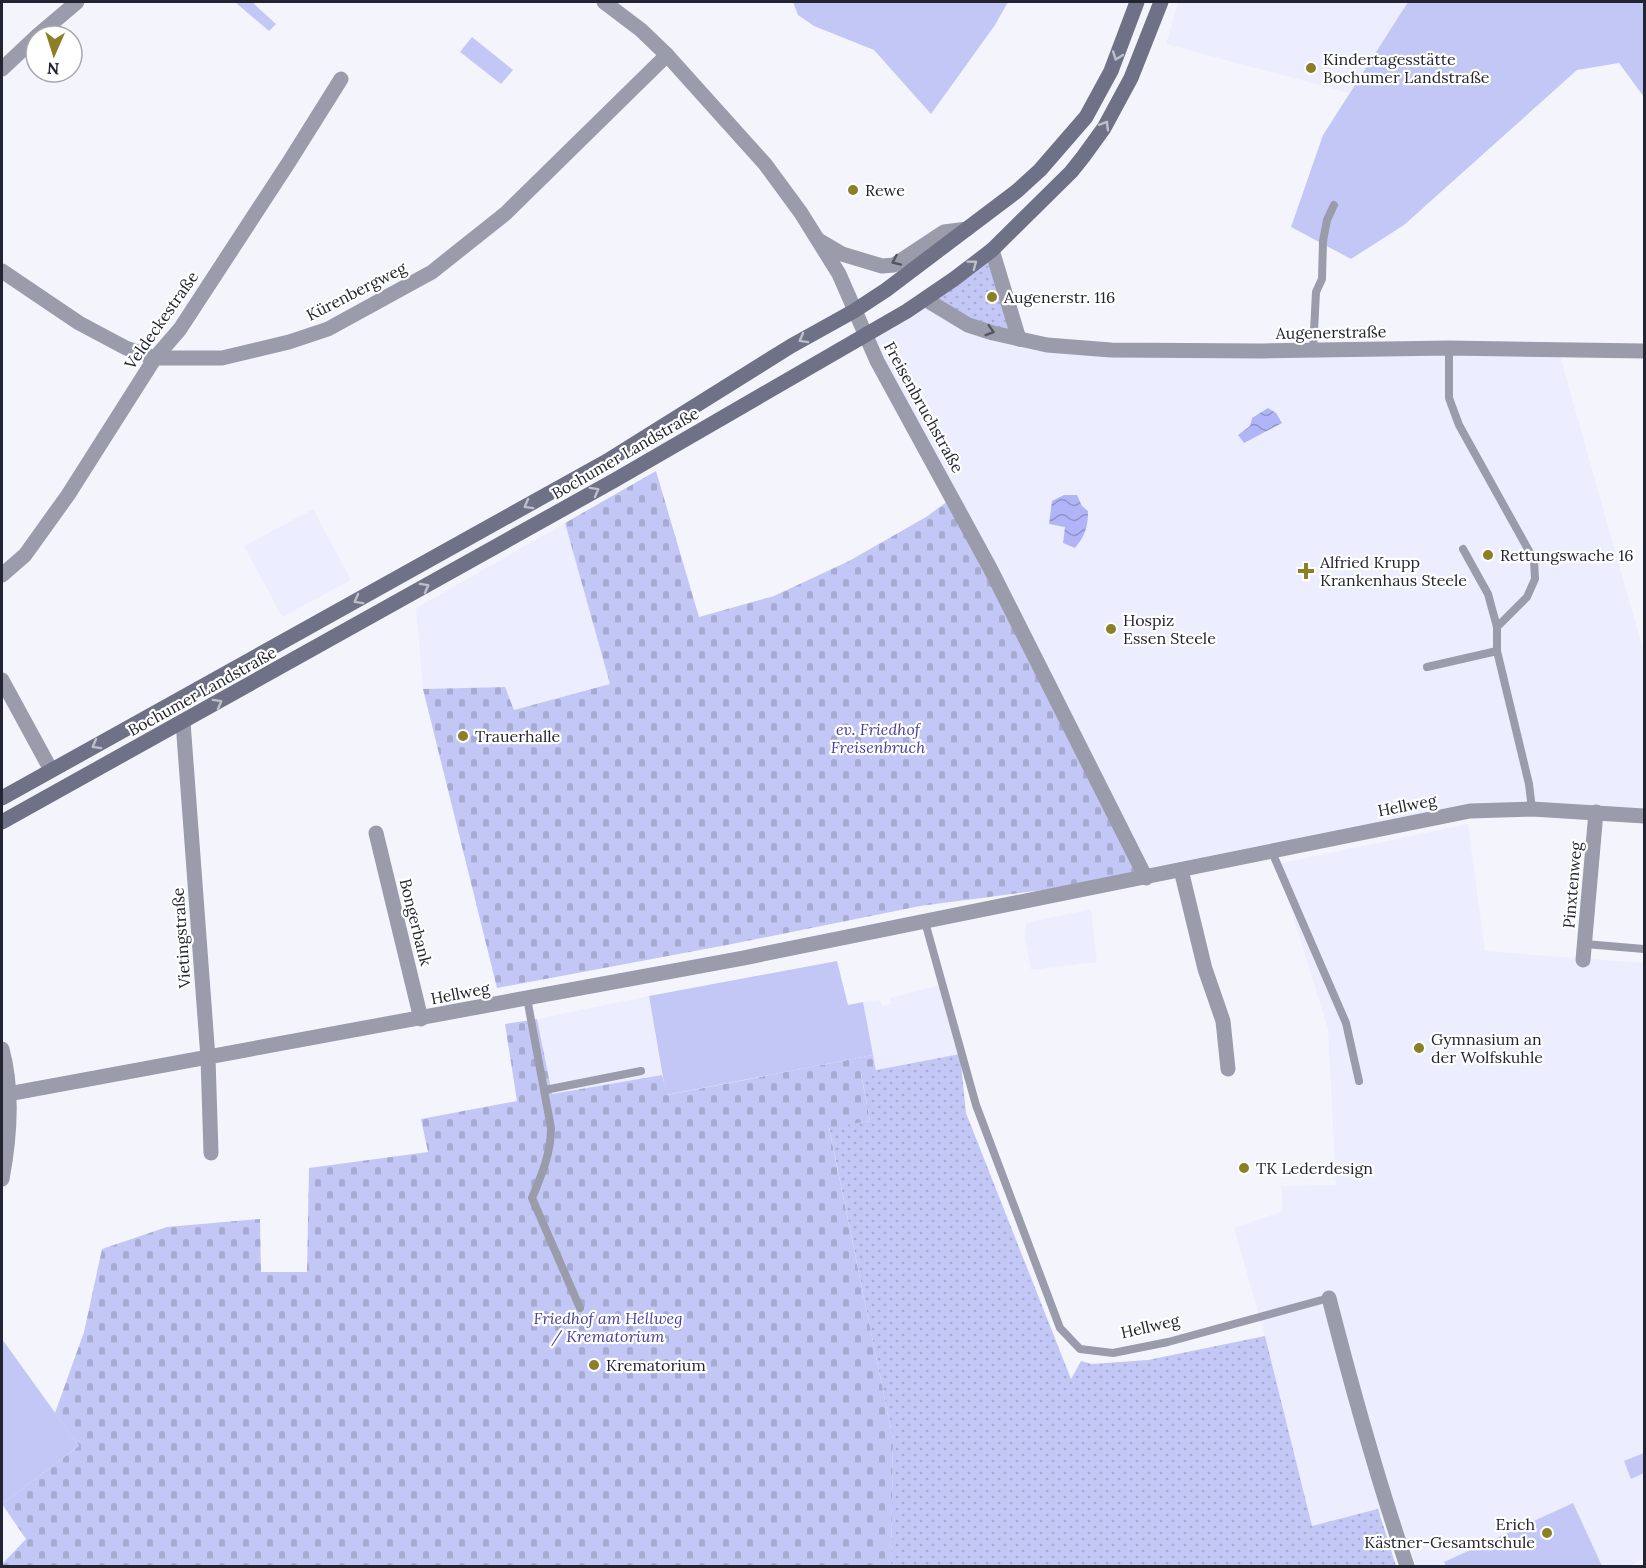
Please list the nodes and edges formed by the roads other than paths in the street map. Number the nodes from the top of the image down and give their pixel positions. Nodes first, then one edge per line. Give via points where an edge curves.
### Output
1 (77, 2) edge
2 (604, 2) edge
3 (1137, 2) edge
4 (1161, 2) edge
5 (52, 24) edge
6 (24, 49) edge
7 (667, 55) junction
8 (2, 69) edge
9 (341, 79) dead end
10 (1334, 205) dead end
11 (967, 229) junction
12 (815, 238) junction
13 (992, 250) junction
14 (2, 271) edge
15 (925, 299) junction
16 (854, 311) junction
17 (865, 335) junction
18 (1019, 339) junction
19 (1449, 348) junction
20 (1313, 351) junction
21 (1644, 351) edge
22 (155, 358) junction
23 (1463, 549) dead end
24 (2, 575) edge
25 (1497, 627) junction
26 (1497, 651) junction
27 (1427, 667) dead end
28 (2, 680) edge
29 (183, 722) junction
30 (51, 770) junction
31 (2, 798) edge
32 (1533, 809) junction
33 (1596, 812) junction
34 (1644, 816) edge
35 (2, 822) edge
36 (376, 833) dead end
37 (1272, 852) junction
38 (1181, 870) junction
39 (1146, 878) junction
40 (925, 922) junction
41 (1585, 944) junction
42 (1644, 949) edge
43 (1583, 960) dead end
44 (526, 998) junction
45 (421, 1019) junction
46 (2, 1049) edge
47 (207, 1058) junction
48 (1228, 1069) dead end
49 (641, 1071) dead end
50 (1359, 1081) dead end
51 (545, 1090) junction
52 (5, 1094) edge
53 (212, 1153) dead end
54 (2, 1179) edge
55 (1329, 1298) joint
56 (580, 1308) dead end
57 (1407, 1566) edge

1 - 5 street
2 - 7 street, Freisenbruchstraße
3 -> 11 main road, Bochumer Landstraße via 1111,71 1086,117 1040,170
13 -> 4 main road, Bochumer Landstraße via 1071,172 1104,128 1131,78
6 - 8 street
7 - 12 street, Freisenbruchstraße via 765,164
7 - 22 street, Kürenbergweg via 506,213 432,272 328,328 289,342 222,358
9 - 22 street, Veldeckestraße via 180,329
10 - 20 lane via 1323,241
11 -> 12 street, Bochumer Landstraße via 944,232 894,264 882,266 842,254
11 - 16 main road, Bochumer Landstraße
12 - 16 street, Freisenbruchstraße via 838,274
15 -> 13 main road, Bochumer Landstraße
13 - 18 street
14 - 22 street, Kürenbergweg via 80,322 126,348
15 - 17 main road, Bochumer Landstraße
15 -> 18 street, Augenerstraße via 968,325
16 - 17 street, Freisenbruchstraße
16 -> 30 main road, Bochumer Landstraße via 607,461
29 -> 17 main road, Bochumer Landstraße
17 - 39 street, Freisenbruchstraße via 990,568
18 - 20 street, Augenerstraße via 1111,350
19 - 20 street, Augenerstraße
19 - 21 street, Augenerstraße
19 - 25 lane via 1449,398 1459,425 1534,560 1535,579 1527,597
22 - 24 street, Veldeckestraße via 40,536
23 - 25 lane via 1488,594
25 - 26 lane
26 - 27 lane
26 - 32 lane
28 - 30 street
29 - 35 main road, Bochumer Landstraße
29 - 47 street, Vietingstraße
30 - 31 main road, Bochumer Landstraße
32 - 33 street, Hellweg
32 - 37 street, Hellweg via 1470,811
33 - 34 street, Hellweg
33 - 41 street, Pinxtenweg
36 - 45 street, Bongerbank
37 - 38 street, Hellweg
37 - 50 lane via 1346,1023
38 - 39 street, Hellweg
38 - 48 street via 1205,969 1223,1021
39 - 40 street, Hellweg
40 - 44 street, Hellweg
40 - 55 lane, Hellweg via 976,1105 1060,1328 1080,1348 1113,1353 1168,1342
41 - 42 lane
41 - 43 street, Pinxtenweg
44 - 45 street, Hellweg
44 - 51 lane
45 - 47 street, Hellweg
46 - 52 street via 8,1070
47 - 52 street, Hellweg
47 - 53 street, Vietingstraße
49 - 51 lane
51 - 56 lane via 551,1141 546,1166 532,1198
52 - 54 street
55 - 57 street, Hellweg via 1380,1485

